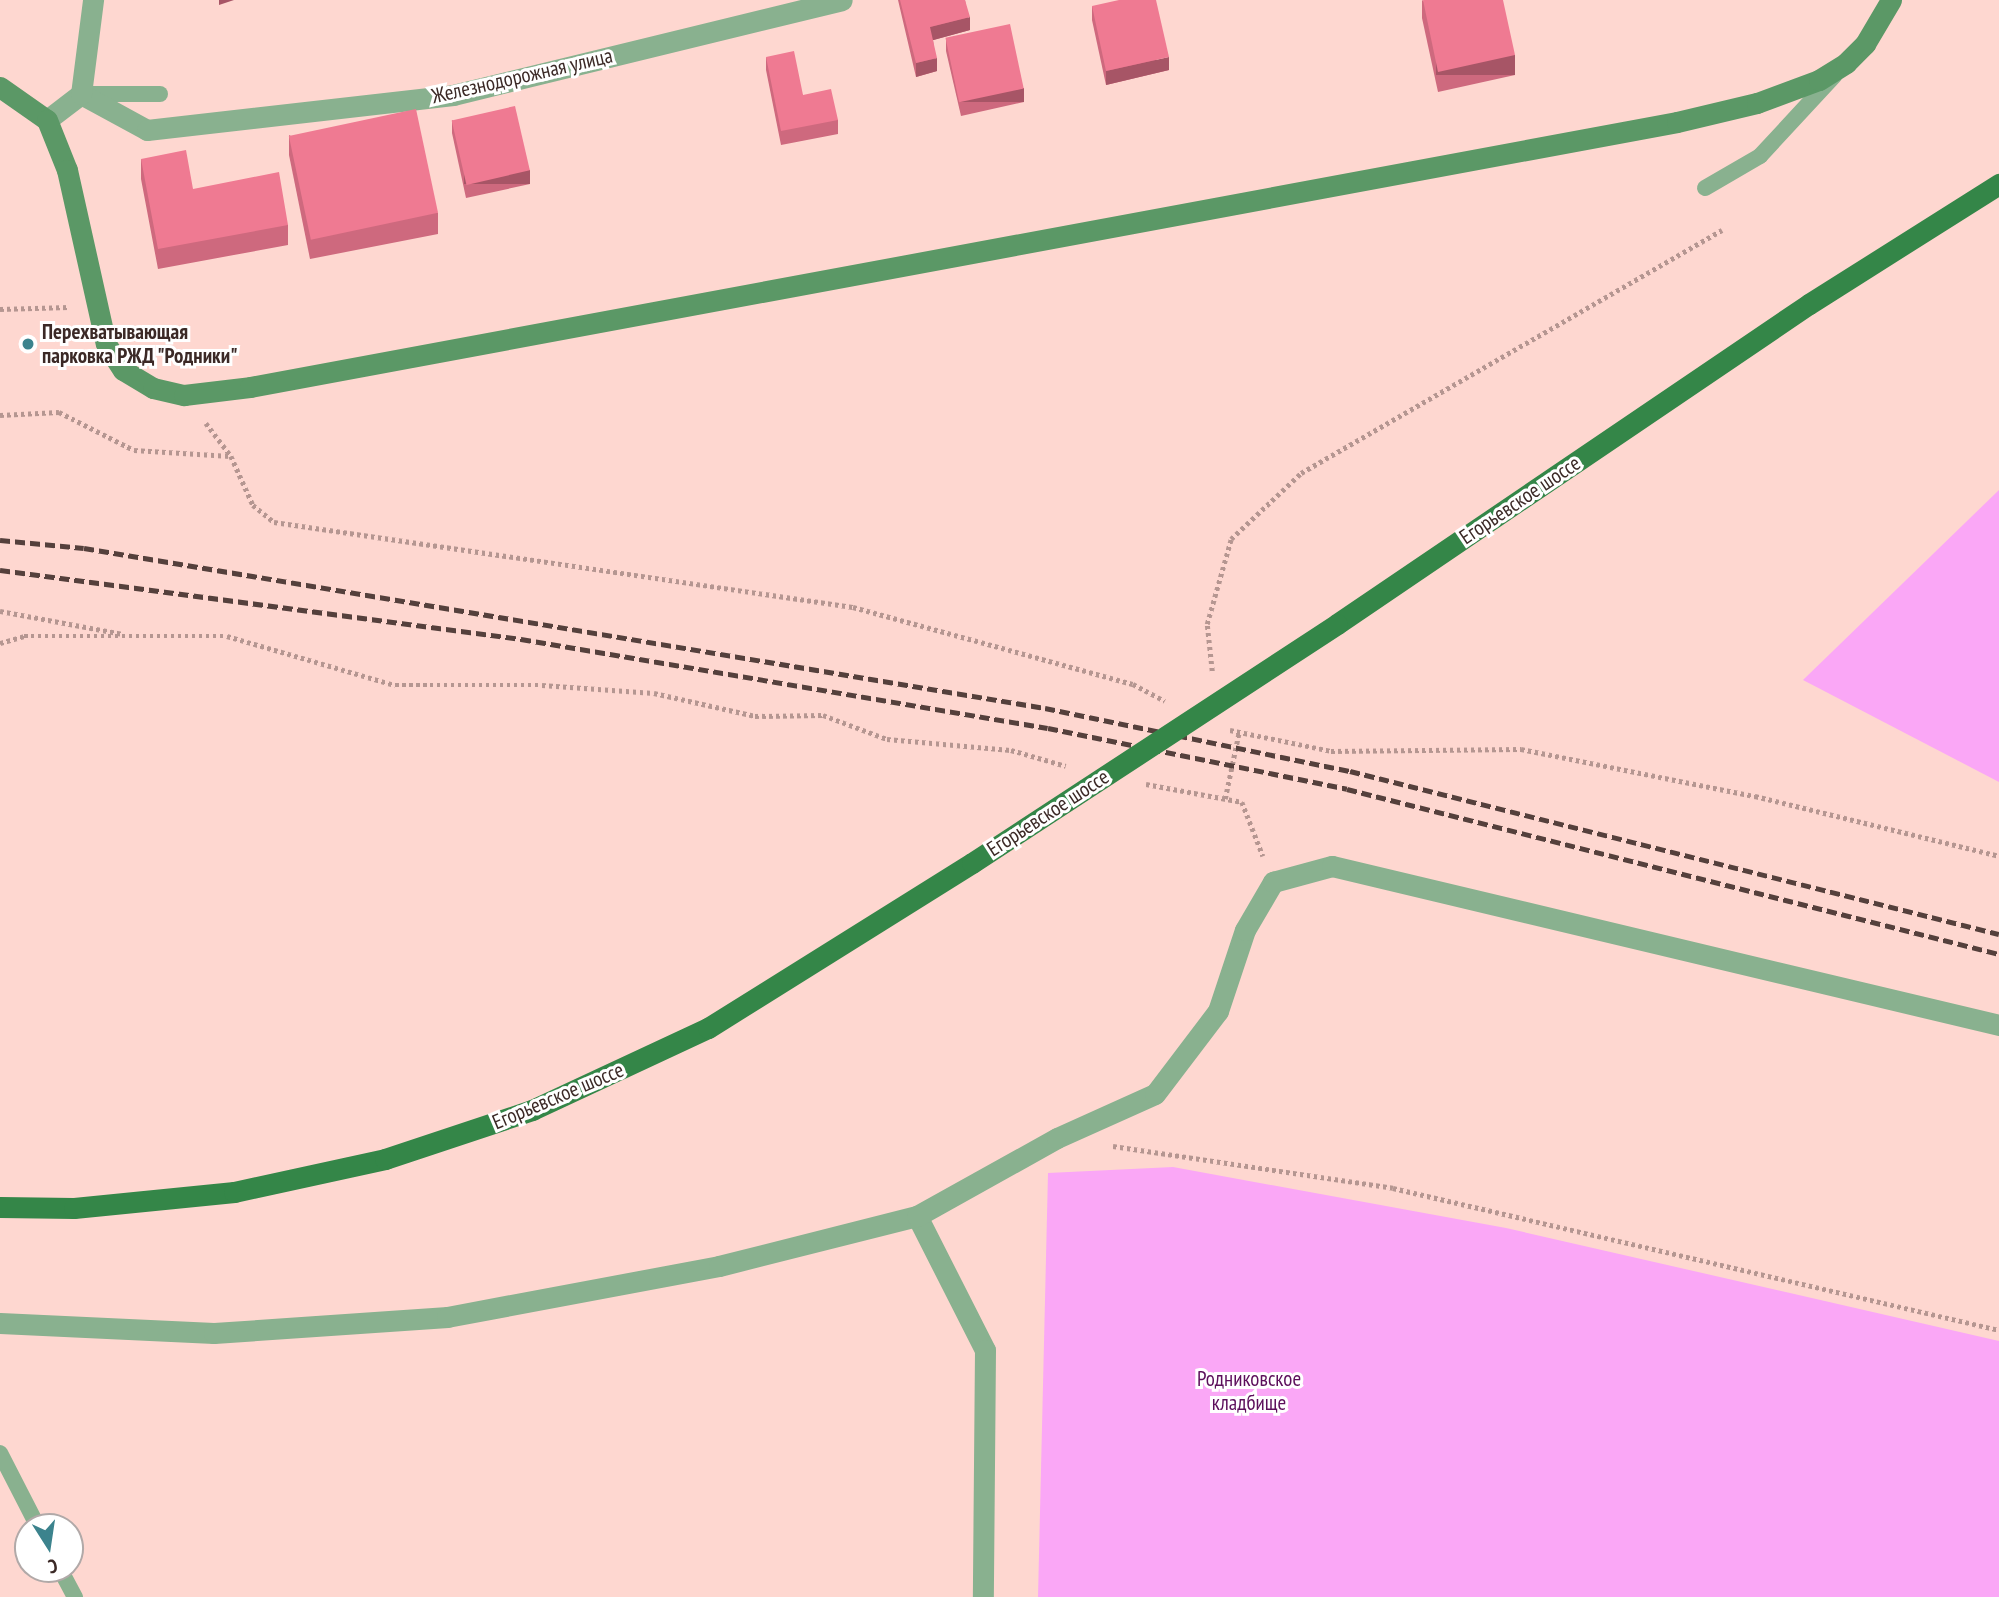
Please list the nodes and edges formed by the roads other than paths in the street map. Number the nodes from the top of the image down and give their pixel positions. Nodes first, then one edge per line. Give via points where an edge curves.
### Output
1 (93, 0) edge
2 (842, 0) edge
3 (1891, 0) edge
4 (1846, 63) junction
5 (0, 87) edge
6 (81, 94) junction
7 (160, 94) dead end
8 (47, 120) junction
9 (1999, 184) edge
10 (1705, 188) dead end
11 (1999, 1025) edge
12 (0, 1207) edge
13 (917, 1216) junction
14 (0, 1323) edge
15 (0, 1453) edge
16 (31, 1513) edge
17 (983, 1597) edge

1 - 6 street
2 - 6 street, Железнодорожная улица via 453,95 147,130
3 - 4 main road via 1865,44
4 - 8 main road via 1791,93 1677,122 263,385 184,395 153,388 123,370 106,344 67,170
4 - 10 lane via 1760,156
5 - 8 main road
6 - 7 lane
6 - 8 street
9 - 12 main road, Егорьевское шоссе, bridge via 1809,304 1337,624 972,863 708,1028 533,1110 385,1159 234,1192 88,1207
11 - 13 street via 1332,866 1273,883 1245,930 1218,1010 1155,1094 1057,1138
13 - 14 street via 719,1266 447,1317 214,1333
13 - 17 street via 985,1350
15 - 16 lane

